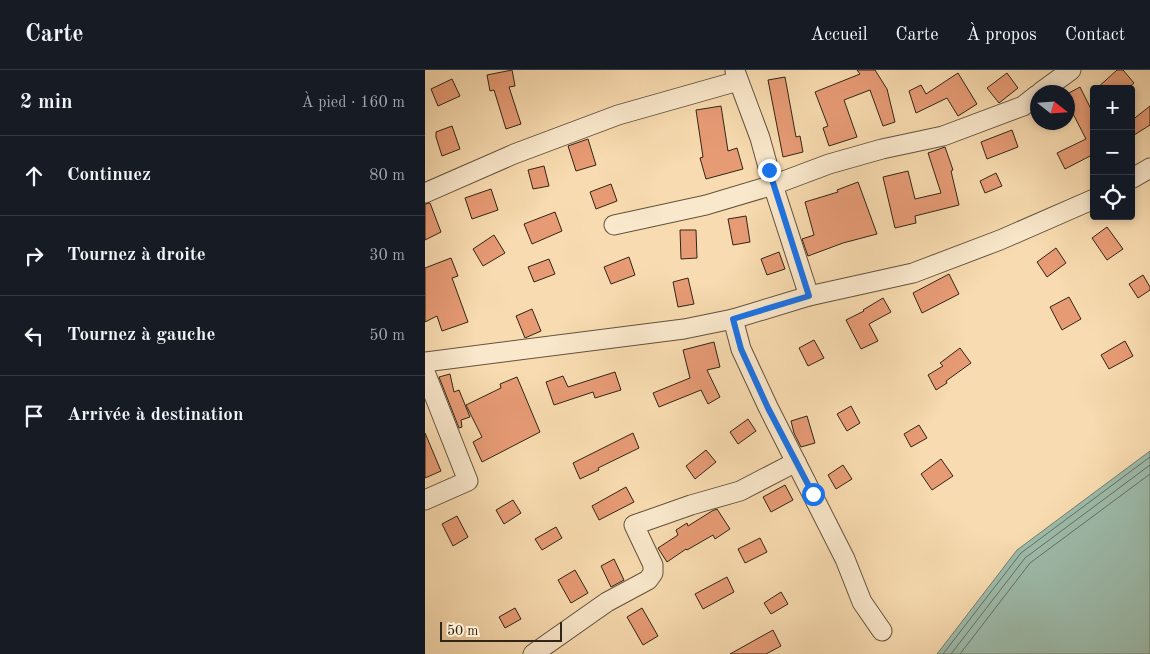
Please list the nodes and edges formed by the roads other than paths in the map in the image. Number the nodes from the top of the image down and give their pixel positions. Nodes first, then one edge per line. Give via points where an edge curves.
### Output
1 (1071, 70) edge
2 (736, 76) edge
3 (1051, 85) edge
4 (1030, 100) edge
5 (1150, 168) edge
6 (1135, 177) edge
7 (773, 185) junction
8 (425, 193) edge
9 (1090, 201) edge
10 (615, 225) dead end
11 (809, 296) junction
12 (733, 319) junction
13 (425, 362) edge
14 (425, 372) edge
15 (796, 462) junction
16 (425, 500) edge
17 (882, 631) dead end
18 (533, 654) edge

1 - 3 street
2 - 7 street via 760,138
2 - 8 street via 514,154
4 - 7 street via 943,136 881,149
5 - 6 street
7 - 10 street via 706,205
7 - 11 street
9 - 11 street via 913,273
11 - 12 street
12 - 13 street via 684,329
12 - 15 street via 741,349
14 - 16 street via 468,481
15 - 17 street via 845,559 861,602
15 - 18 street via 739,491 634,526 653,565 653,573

